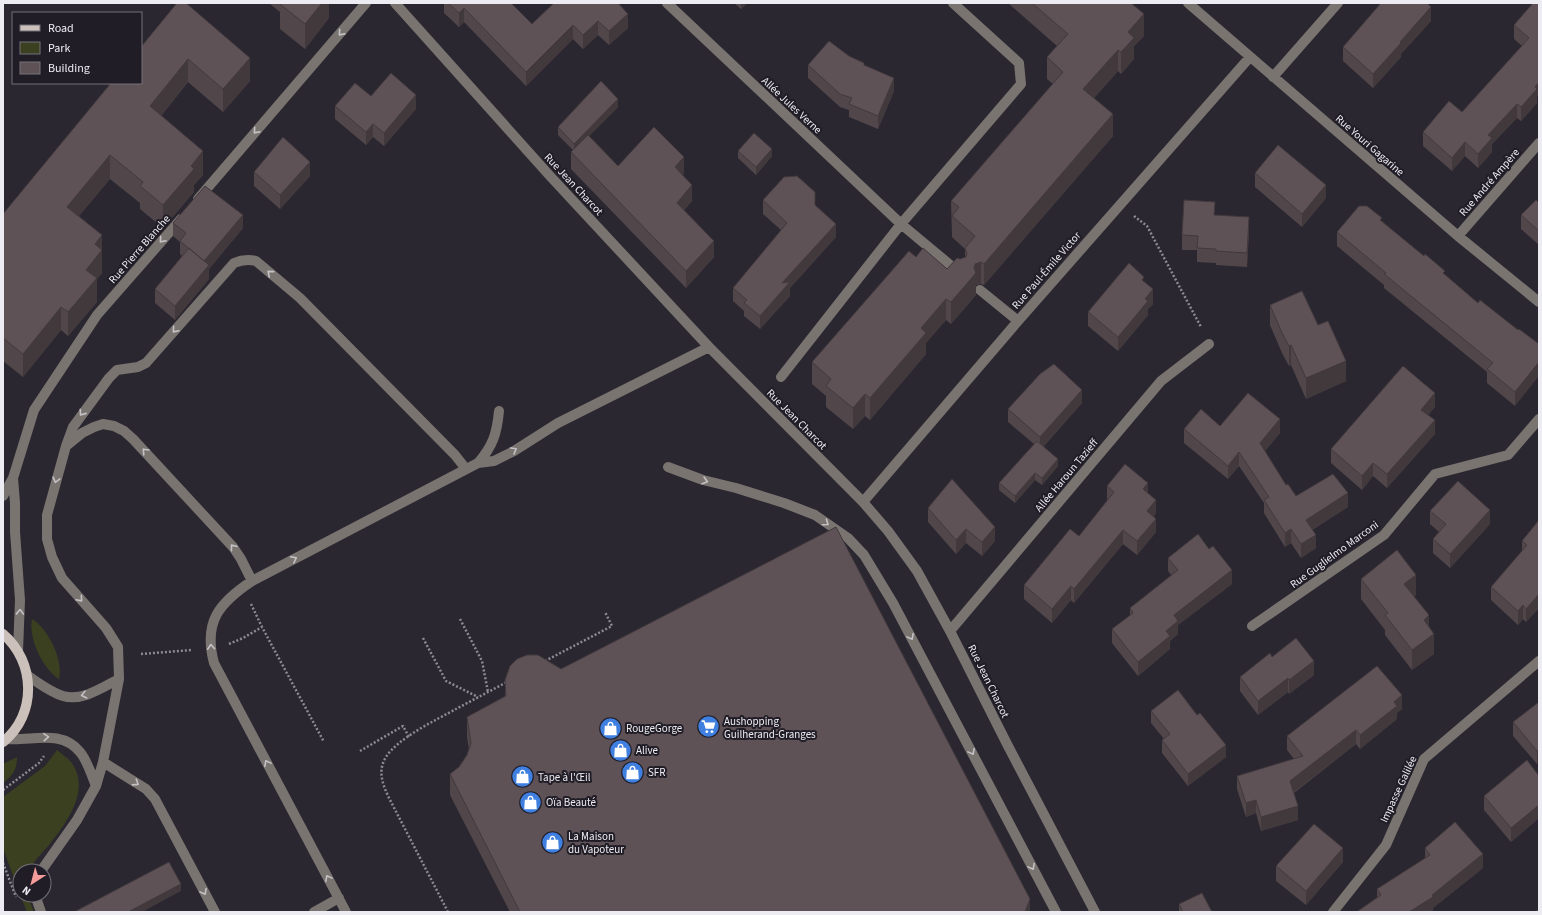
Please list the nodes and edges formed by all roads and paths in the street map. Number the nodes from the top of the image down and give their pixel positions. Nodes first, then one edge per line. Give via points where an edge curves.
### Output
1 (366, 3) edge
2 (395, 3) edge
3 (667, 3) edge
4 (953, 3) edge
5 (1188, 3) edge
6 (1338, 3) edge
7 (1250, 57) junction
8 (1273, 77) junction
9 (1539, 143) edge
10 (1120, 204) junction
11 (901, 224) junction
12 (1458, 236) junction
13 (961, 274) edge
14 (980, 290) dead end
15 (1539, 302) edge
16 (1018, 321) junction
17 (1209, 344) joint
18 (709, 347) junction
19 (781, 377) dead end
20 (499, 411) dead end
21 (1539, 419) edge
22 (66, 446) junction
23 (478, 463) junction
24 (668, 467) dead end
25 (466, 469) junction
26 (13, 478) junction
27 (3, 496) edge
28 (863, 502) junction
29 (252, 581) junction
30 (250, 602) dead end
31 (605, 612) dead end
32 (460, 618) dead end
33 (1252, 626) dead end
34 (262, 627) junction
35 (950, 631) junction
36 (3, 634) edge
37 (423, 638) dead end
38 (228, 644) dead end
39 (196, 650) dead end
40 (18, 651) junction
41 (141, 654) dead end
42 (1539, 661) edge
43 (543, 663) edge
44 (28, 676) junction
45 (119, 679) junction
46 (509, 681) edge
47 (488, 692) junction
48 (478, 698) junction
49 (409, 737) junction
50 (5, 740) edge
51 (324, 742) dead end
52 (360, 751) dead end
53 (46, 753) dead end
54 (103, 762) junction
55 (96, 786) junction
56 (3, 790) edge
57 (3, 862) edge
58 (47, 863) edge
59 (12, 887) edge
60 (339, 898) junction
61 (215, 912) edge
62 (314, 912) edge
63 (346, 912) edge
64 (448, 912) edge
65 (1056, 912) edge
66 (1095, 912) edge
67 (1333, 912) edge

1 -> 26 street, Rue Pierre Blanche via 97,315 34,410
2 - 18 street, Rue Jean Charcot via 550,176
3 - 11 street, Allée Jules Verne
4 - 11 street via 1019,63 1021,84
5 - 7 street, Rue Youri Gagarine
6 - 8 street
7 - 8 street, Rue Youri Gagarine
7 - 10 street, Rue Paul-Émile Victor
8 - 12 street, Rue Youri Gagarine
9 - 12 street, Rue André Ampère
10 - 16 street, Rue Paul-Émile Victor
10 - 17 path via 1147,226
11 - 13 street, Allée Jules Verne
11 - 19 street
12 - 15 street, Rue Youri Gagarine
14 - 16 street
16 - 28 street, Rue Paul-Émile Victor
17 - 35 street, Allée Haroun Tazieff via 1161,381
23 -> 18 street via 494,461 514,451 558,423
18 - 28 street, Rue Jean Charcot
20 - 23 street via 494,439
21 - 33 street, Rue Guglielmo Marconi via 1508,455 1435,474 1384,535
25 -> 22 street via 300,298 256,261 241,260 234,263 146,363 138,367 117,370 109,378 73,427
29 -> 22 street via 233,547 124,431 103,424 82,433
22 -> 45 street via 47,515 47,539 52,558 62,578 106,628 118,647
23 - 25 street
24 -> 65 street via 815,515 848,538 864,554 893,603
29 -> 25 street
26 - 27 street, Rue Pierre Blanche
40 -> 26 street, Rue Pierre Blanche via 20,600
28 - 35 street, Rue Jean Charcot via 917,571
60 -> 29 street via 214,663 210,649 211,628 218,612 230,598
30 - 34 path
31 - 43 path via 612,626
32 - 47 path via 482,661
34 - 38 path
34 - 51 path
35 - 66 street, Rue Jean Charcot
36 - 40 main road
37 - 48 path via 446,681
39 - 41 path
40 - 44 main road
42 - 67 street, Impasse Galilée via 1424,759 1386,845
45 -> 44 street via 87,695 64,697
44 - 50 main road via 28,699 25,710 15,730
45 - 54 street
46 - 47 path
47 - 48 path
48 - 49 path via 426,725
49 - 52 path via 403,726
49 - 64 path via 398,744 386,758 381,772 382,783
50 -> 55 street via 56,737 69,742 81,752
53 - 56 path via 39,763
54 - 55 street
54 -> 61 street via 146,789 155,800
55 - 58 street via 77,820
57 - 59 path
60 - 62 street
60 - 63 street

